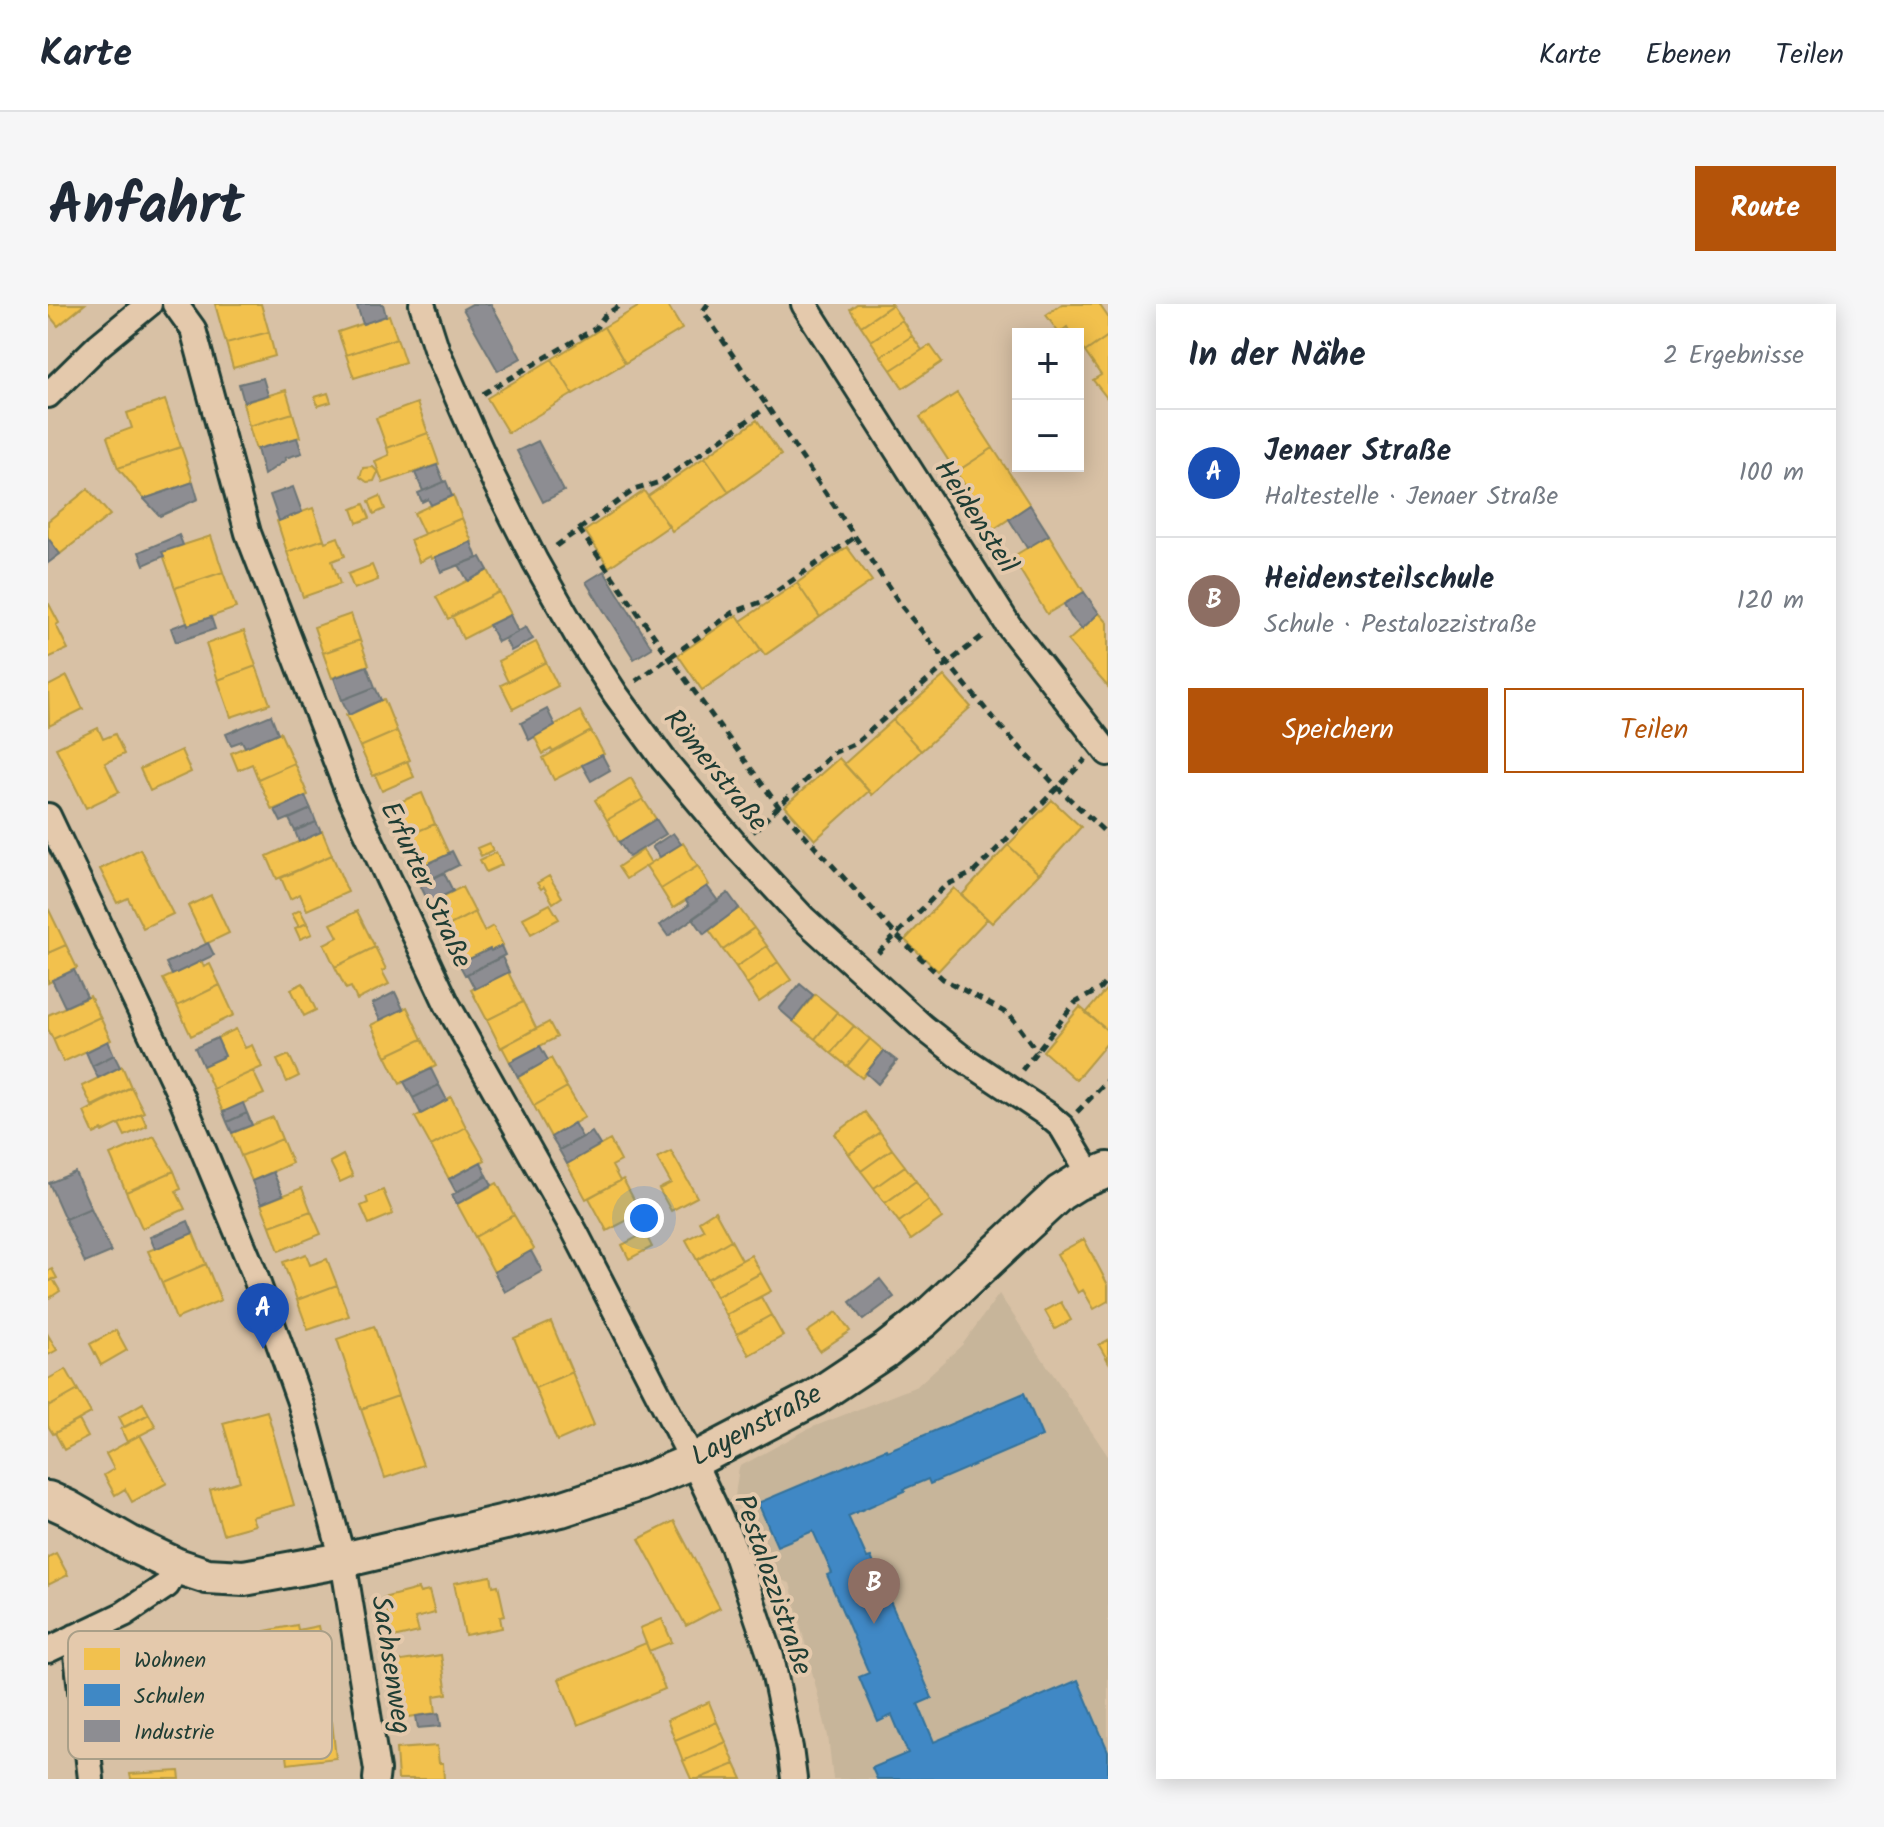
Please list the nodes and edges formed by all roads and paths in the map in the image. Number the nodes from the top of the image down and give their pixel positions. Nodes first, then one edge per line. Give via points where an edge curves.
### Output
1 (149, 304) edge
2 (175, 304) edge
3 (422, 304) edge
4 (622, 304) edge
5 (708, 304) edge
6 (804, 304) edge
7 (48, 395) edge
8 (461, 407) junction
9 (767, 407) junction
10 (579, 529) junction
11 (855, 537) junction
12 (535, 561) junction
13 (1005, 619) junction
14 (669, 657) junction
15 (948, 663) junction
16 (616, 695) junction
17 (1104, 749) edge
18 (1058, 788) junction
19 (779, 807) junction
20 (48, 816) edge
21 (1108, 835) edge
22 (738, 848) junction
23 (896, 935) junction
24 (860, 971) junction
25 (1108, 979) edge
26 (1037, 1051) junction
27 (1108, 1080) edge
28 (1007, 1088) junction
29 (1062, 1127) junction
30 (1099, 1173) edge
31 (693, 1461) junction
32 (48, 1499) edge
33 (343, 1560) junction
34 (177, 1566) junction
35 (88, 1631) edge
36 (68, 1640) edge
37 (48, 1650) edge
38 (89, 1759) edge
39 (91, 1779) edge
40 (376, 1779) edge
41 (794, 1779) edge

1 - 7 street
2 - 31 street, Erfurter Straße via 193,329 248,533 348,792 447,1004 575,1232
3 - 8 street, Römerstraße
4 - 8 path via 596,328
5 - 9 path via 703,311
6 - 13 street, Heidensteil
8 - 12 street, Römerstraße
9 - 10 path via 660,482 634,490
9 - 11 path
10 - 12 path
10 - 14 path
11 - 14 path
11 - 15 path
12 - 16 street, Römerstraße
13 - 15 path
13 - 17 street, Heidensteil
14 - 16 path
14 - 19 path
15 - 18 path
15 - 19 path via 856,743 833,753
16 - 22 street, Römerstraße
17 - 18 path
18 - 21 path
18 - 23 path via 973,873 946,885
19 - 22 path
19 - 23 path
20 - 33 street, Sachsenweg via 182,1099 253,1270 301,1405
22 - 24 street, Römerstraße
23 - 24 path
23 - 26 path via 943,979 1010,1015
24 - 28 street, Römerstraße via 923,1027
25 - 26 path via 1075,1003
26 - 28 path
27 - 29 path
28 - 29 street, Römerstraße
29 - 30 street, Römerstraße
30 - 31 street, Layenstraße via 1060,1193 886,1350 814,1398
31 - 33 street, Layenstraße via 561,1509
31 - 41 street, Pestalozzistraße via 733,1546 771,1657
32 - 34 street, Layenstraße
33 - 34 street, Layenstraße via 244,1578 207,1576
33 - 40 street, Sachsenweg
34 - 35 street via 167,1585
36 - 37 street
38 - 39 street

